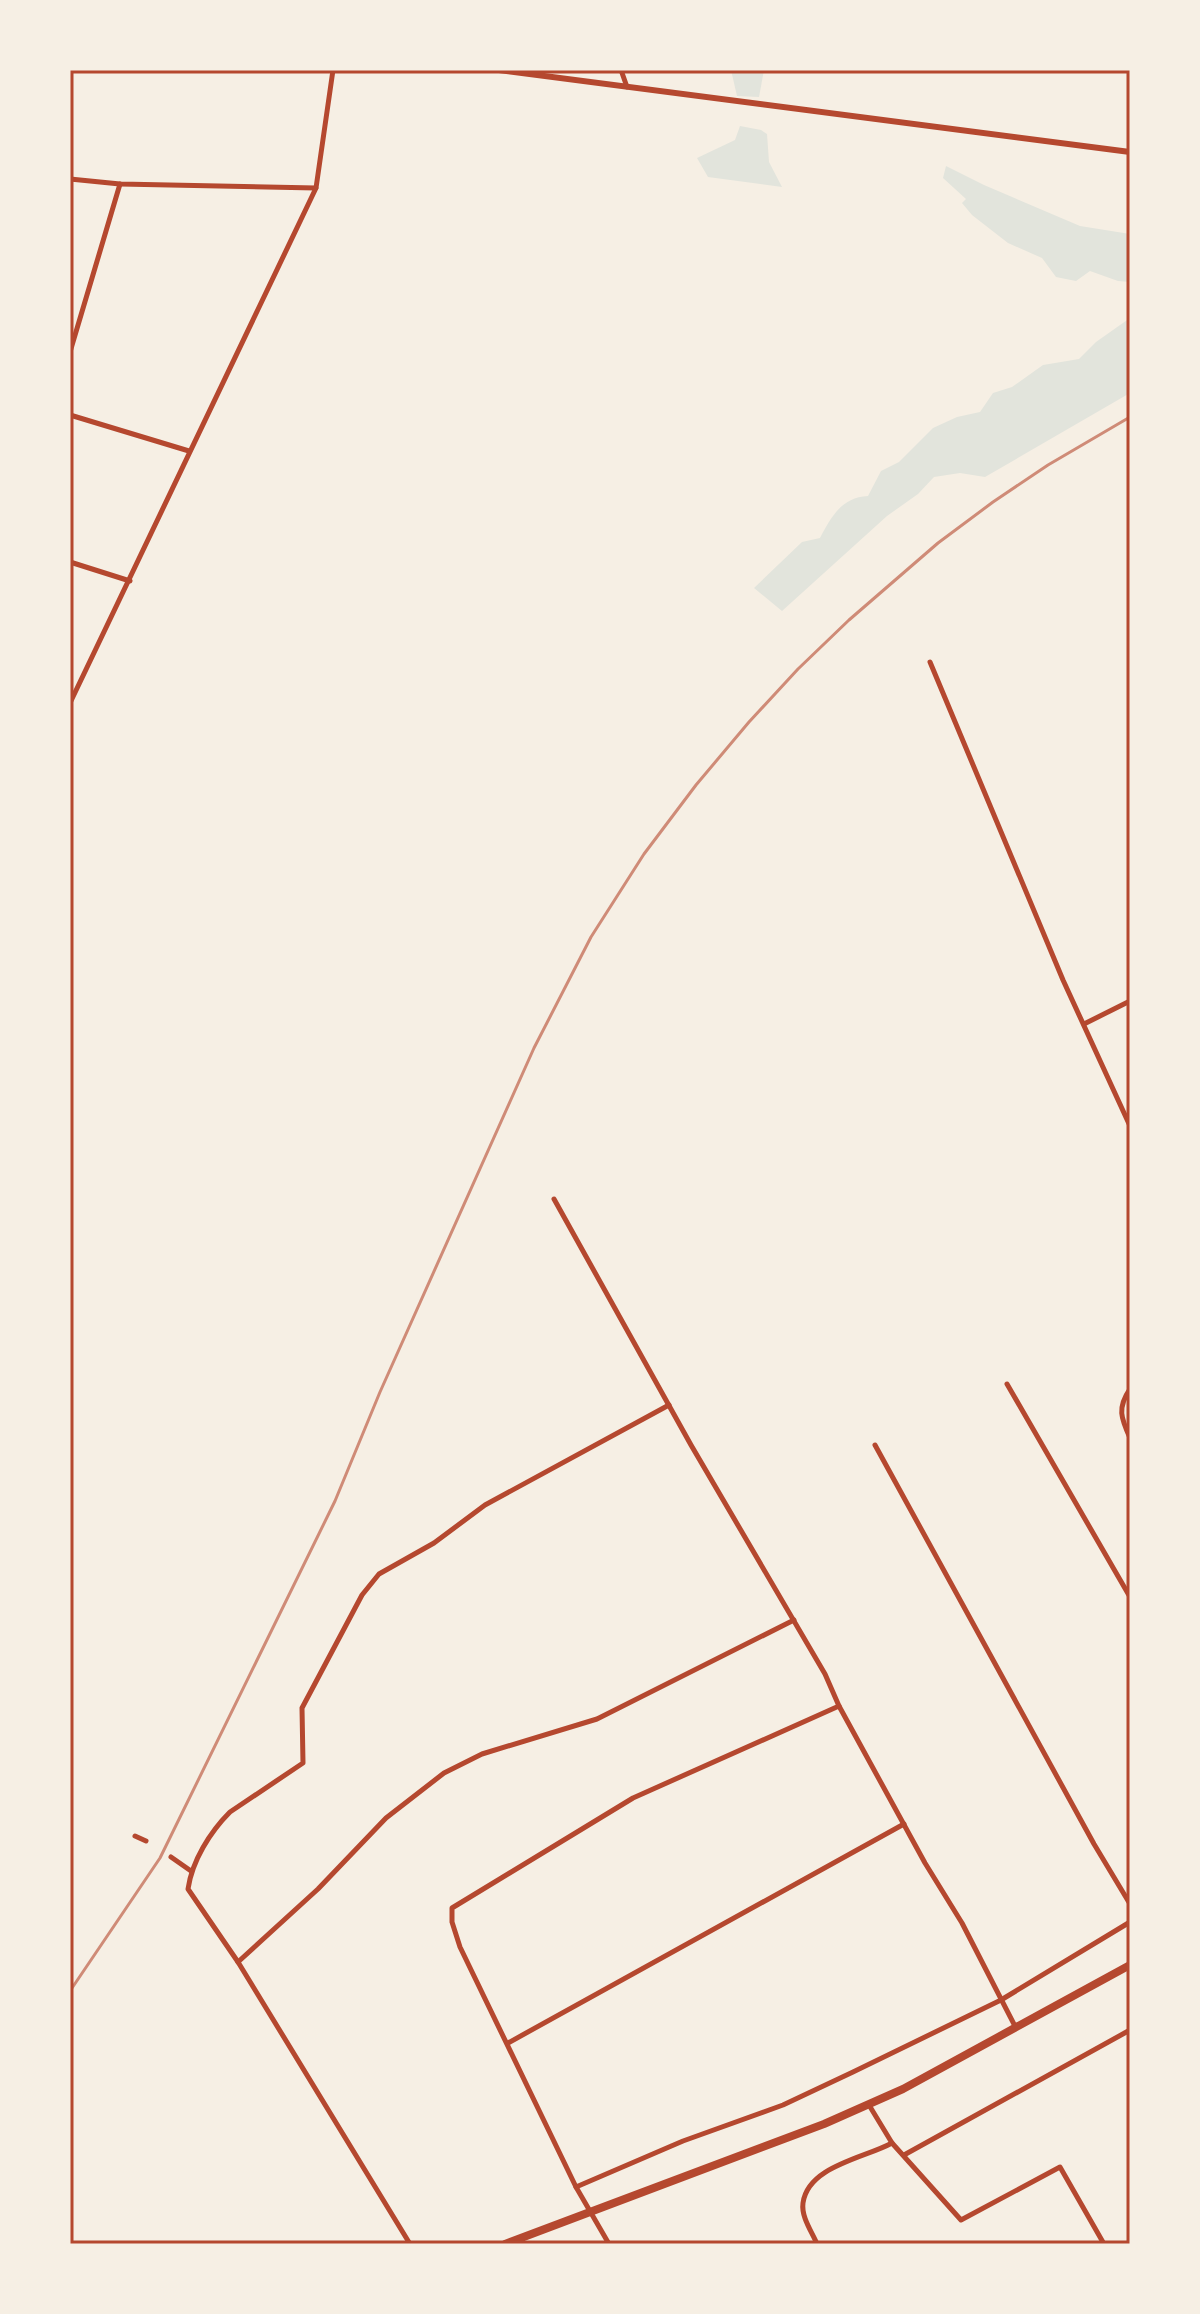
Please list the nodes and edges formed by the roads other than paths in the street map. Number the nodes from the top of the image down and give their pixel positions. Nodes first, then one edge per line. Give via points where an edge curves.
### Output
1 (333, 70) edge
2 (499, 70) edge
3 (621, 70) edge
4 (627, 87) junction
5 (1130, 152) edge
6 (70, 179) edge
7 (120, 184) junction
8 (316, 188) junction
9 (70, 352) edge
10 (70, 415) edge
11 (189, 451) junction
12 (70, 562) edge
13 (130, 581) junction
14 (930, 662) dead end
15 (70, 703) edge
16 (1130, 1001) edge
17 (1084, 1024) junction
18 (1130, 1126) edge
19 (554, 1199) dead end
20 (1007, 1384) dead end
21 (1130, 1389) edge
22 (669, 1405) junction
23 (1130, 1438) edge
24 (875, 1445) dead end
25 (1130, 1597) edge
26 (794, 1620) junction
27 (839, 1706) junction
28 (904, 1824) junction
29 (135, 1836) dead end
30 (146, 1841) dead end
31 (171, 1857) dead end
32 (191, 1871) junction
33 (1130, 1904) edge
34 (1130, 1922) edge
35 (238, 1962) junction
36 (1130, 1965) edge
37 (1001, 2000) junction
38 (1016, 2028) junction
39 (1130, 2030) edge
40 (508, 2043) junction
41 (869, 2105) junction
42 (892, 2143) junction
43 (904, 2155) junction
44 (576, 2187) junction
45 (589, 2213) junction
46 (410, 2244) edge
47 (505, 2244) edge
48 (609, 2244) edge
49 (817, 2244) edge
50 (1104, 2244) edge

1 - 8 street
2 - 4 street
3 - 4 street
4 - 5 street
6 - 7 street
7 - 8 street
7 - 9 street
8 - 11 street
10 - 11 street
11 - 13 street
12 - 13 street
13 - 15 street
14 - 17 street
16 - 17 street
17 - 18 street
19 - 22 street
20 - 25 street
21 - 23 street via 1120,1411
22 - 26 street
22 - 32 street via 485,1505 434,1543 379,1574 362,1595 302,1708 303,1763 220,1821
24 - 33 street
26 - 27 street
26 - 35 street via 597,1719 482,1754 444,1773 386,1818
27 - 28 street
27 - 40 street via 633,1798 452,1908 460,1947
28 - 37 street
28 - 40 street
29 - 30 street
31 - 32 street
32 - 35 street via 188,1889
34 - 37 street
35 - 46 street
36 - 38 main road
37 - 38 street
37 - 44 street via 783,2105
38 - 41 main road
39 - 43 street
40 - 44 street
41 - 42 street
41 - 45 main road
42 - 43 street
42 - 49 street via 813,2181 803,2203
43 - 50 street via 961,2220 1060,2167
44 - 45 street
45 - 47 main road
45 - 48 street

